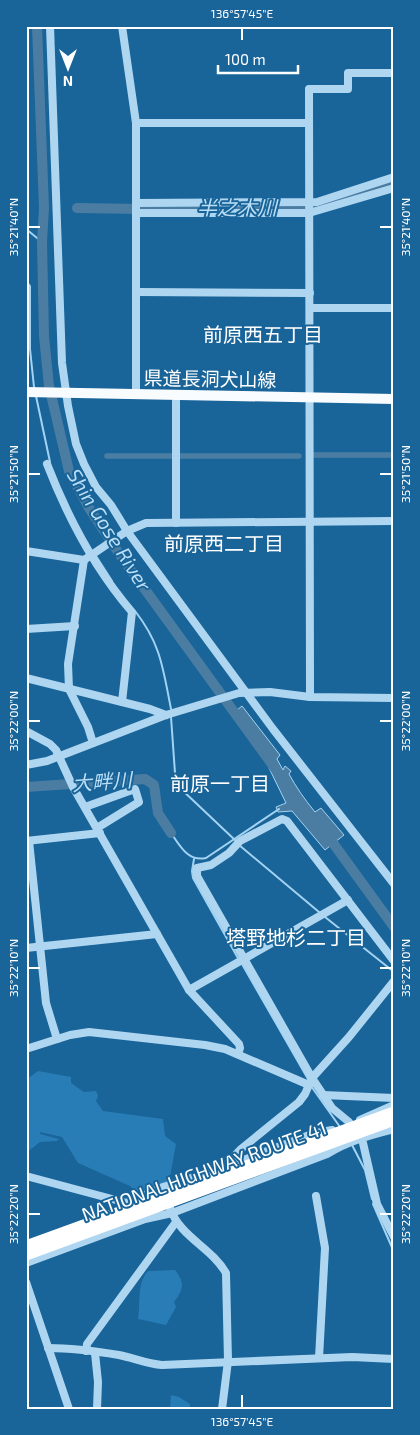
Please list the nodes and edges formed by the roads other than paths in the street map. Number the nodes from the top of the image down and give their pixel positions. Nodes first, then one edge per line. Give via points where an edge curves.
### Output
1 (50, 26) edge
2 (122, 26) edge
3 (394, 73) edge
4 (136, 123) junction
5 (308, 123) junction
6 (394, 178) edge
7 (394, 188) edge
8 (136, 203) junction
9 (309, 208) junction
10 (136, 213) junction
11 (136, 292) junction
12 (310, 293) junction
13 (310, 308) junction
14 (394, 308) edge
15 (26, 392) edge
16 (66, 393) junction
17 (136, 395) junction
18 (176, 396) junction
19 (309, 398) junction
20 (394, 399) edge
21 (47, 464) dead end
22 (394, 521) edge
23 (309, 522) junction
24 (176, 523) junction
25 (127, 531) junction
26 (26, 551) edge
27 (87, 558) junction
28 (75, 626) junction
29 (26, 629) edge
30 (26, 678) edge
31 (69, 689) junction
32 (246, 692) junction
33 (310, 697) junction
34 (394, 698) edge
35 (122, 702) junction
36 (166, 715) junction
37 (26, 731) edge
38 (93, 742) junction
39 (58, 756) junction
40 (26, 765) edge
41 (85, 807) junction
42 (98, 830) junction
43 (27, 841) edge
44 (394, 884) edge
45 (348, 900) junction
46 (157, 934) junction
47 (40, 946) junction
48 (26, 948) edge
49 (240, 960) junction
50 (394, 961) edge
51 (394, 981) edge
52 (189, 990) junction
53 (58, 1039) junction
54 (26, 1050) edge
55 (238, 1054) junction
56 (311, 1082) junction
57 (323, 1095) junction
58 (394, 1098) edge
59 (394, 1105) edge
60 (394, 1112) edge
61 (394, 1120) edge
62 (349, 1122) dead end
63 (394, 1129) edge
64 (363, 1143) dead end
65 (225, 1167) junction
66 (26, 1176) edge
67 (316, 1196) dead end
68 (171, 1210) junction
69 (385, 1219) junction
70 (394, 1219) edge
71 (176, 1222) junction
72 (394, 1237) edge
73 (26, 1246) edge
74 (26, 1255) edge
75 (26, 1263) edge
76 (26, 1282) edge
77 (48, 1348) junction
78 (86, 1350) junction
79 (95, 1353) junction
80 (319, 1358) junction
81 (394, 1359) edge
82 (226, 1364) junction
83 (69, 1409) edge
84 (96, 1409) edge
85 (222, 1409) edge

1 - 16 street via 62,363
2 - 4 street
3 - 5 street via 348,73 348,89 308,89
4 - 5 street
4 - 8 street
5 - 9 street
6 - 9 street
7 - 9 street
8 - 9 street
8 - 10 street
9 - 10 street
9 - 12 street
10 - 11 street
11 - 12 street
11 - 17 street
12 - 13 street
13 - 14 street
13 - 19 street
15 - 16 main road, 県道長洞犬山線
16 - 17 main road, 県道長洞犬山線
16 - 25 street via 76,444 84,464
17 - 18 main road, 県道長洞犬山線
18 - 19 main road, 県道長洞犬山線
18 - 24 street
19 - 20 main road, 県道長洞犬山線
19 - 23 street
21 - 27 street
22 - 23 street
23 - 24 street
23 - 33 street
24 - 25 street via 146,523
25 - 27 street
25 - 32 street
26 - 27 street
27 - 28 street
27 - 35 street via 132,612
28 - 29 street
28 - 31 street via 68,664
30 - 31 street
31 - 35 street
31 - 38 street
32 - 33 street
32 - 36 street
32 - 44 street
33 - 34 street
35 - 36 street
36 - 38 street
37 - 39 street via 53,746
38 - 39 street
39 - 40 street
39 - 41 street
41 - 42 street
41 - 42 street via 134,789 140,802
42 - 43 street
42 - 46 street
43 - 47 street
45 - 49 street
45 - 49 street via 287,821 282,819 238,843 211,865 199,867 197,876
45 - 50 street
46 - 47 street
46 - 52 street
47 - 48 street
47 - 53 street via 46,1002
49 - 52 street
49 - 56 street
51 - 56 street
52 - 55 street via 239,1044
53 - 54 street
53 - 55 street via 90,1032 206,1045
55 - 56 street
56 - 57 street
56 - 65 street via 299,1102 241,1149
57 - 58 street
57 - 62 street via 332,1108
59 - 65 street via 358,1121 312,1134
60 - 73 highway, NATIONAL HIGHWAY ROUTE 41
61 - 74 highway, NATIONAL HIGHWAY ROUTE 41
63 - 68 street via 368,1135 327,1154
64 - 69 street via 377,1204
65 - 66 street via 124,1204
67 - 80 street via 325,1248
68 - 71 street
68 - 75 street
69 - 70 street
69 - 72 street
71 - 78 street via 87,1344
71 - 82 street via 219,1262 226,1273
76 - 77 street
77 - 78 street
77 - 83 street
78 - 79 street
79 - 82 street via 121,1356 146,1364
79 - 84 street
80 - 81 street
80 - 82 street
82 - 85 street

